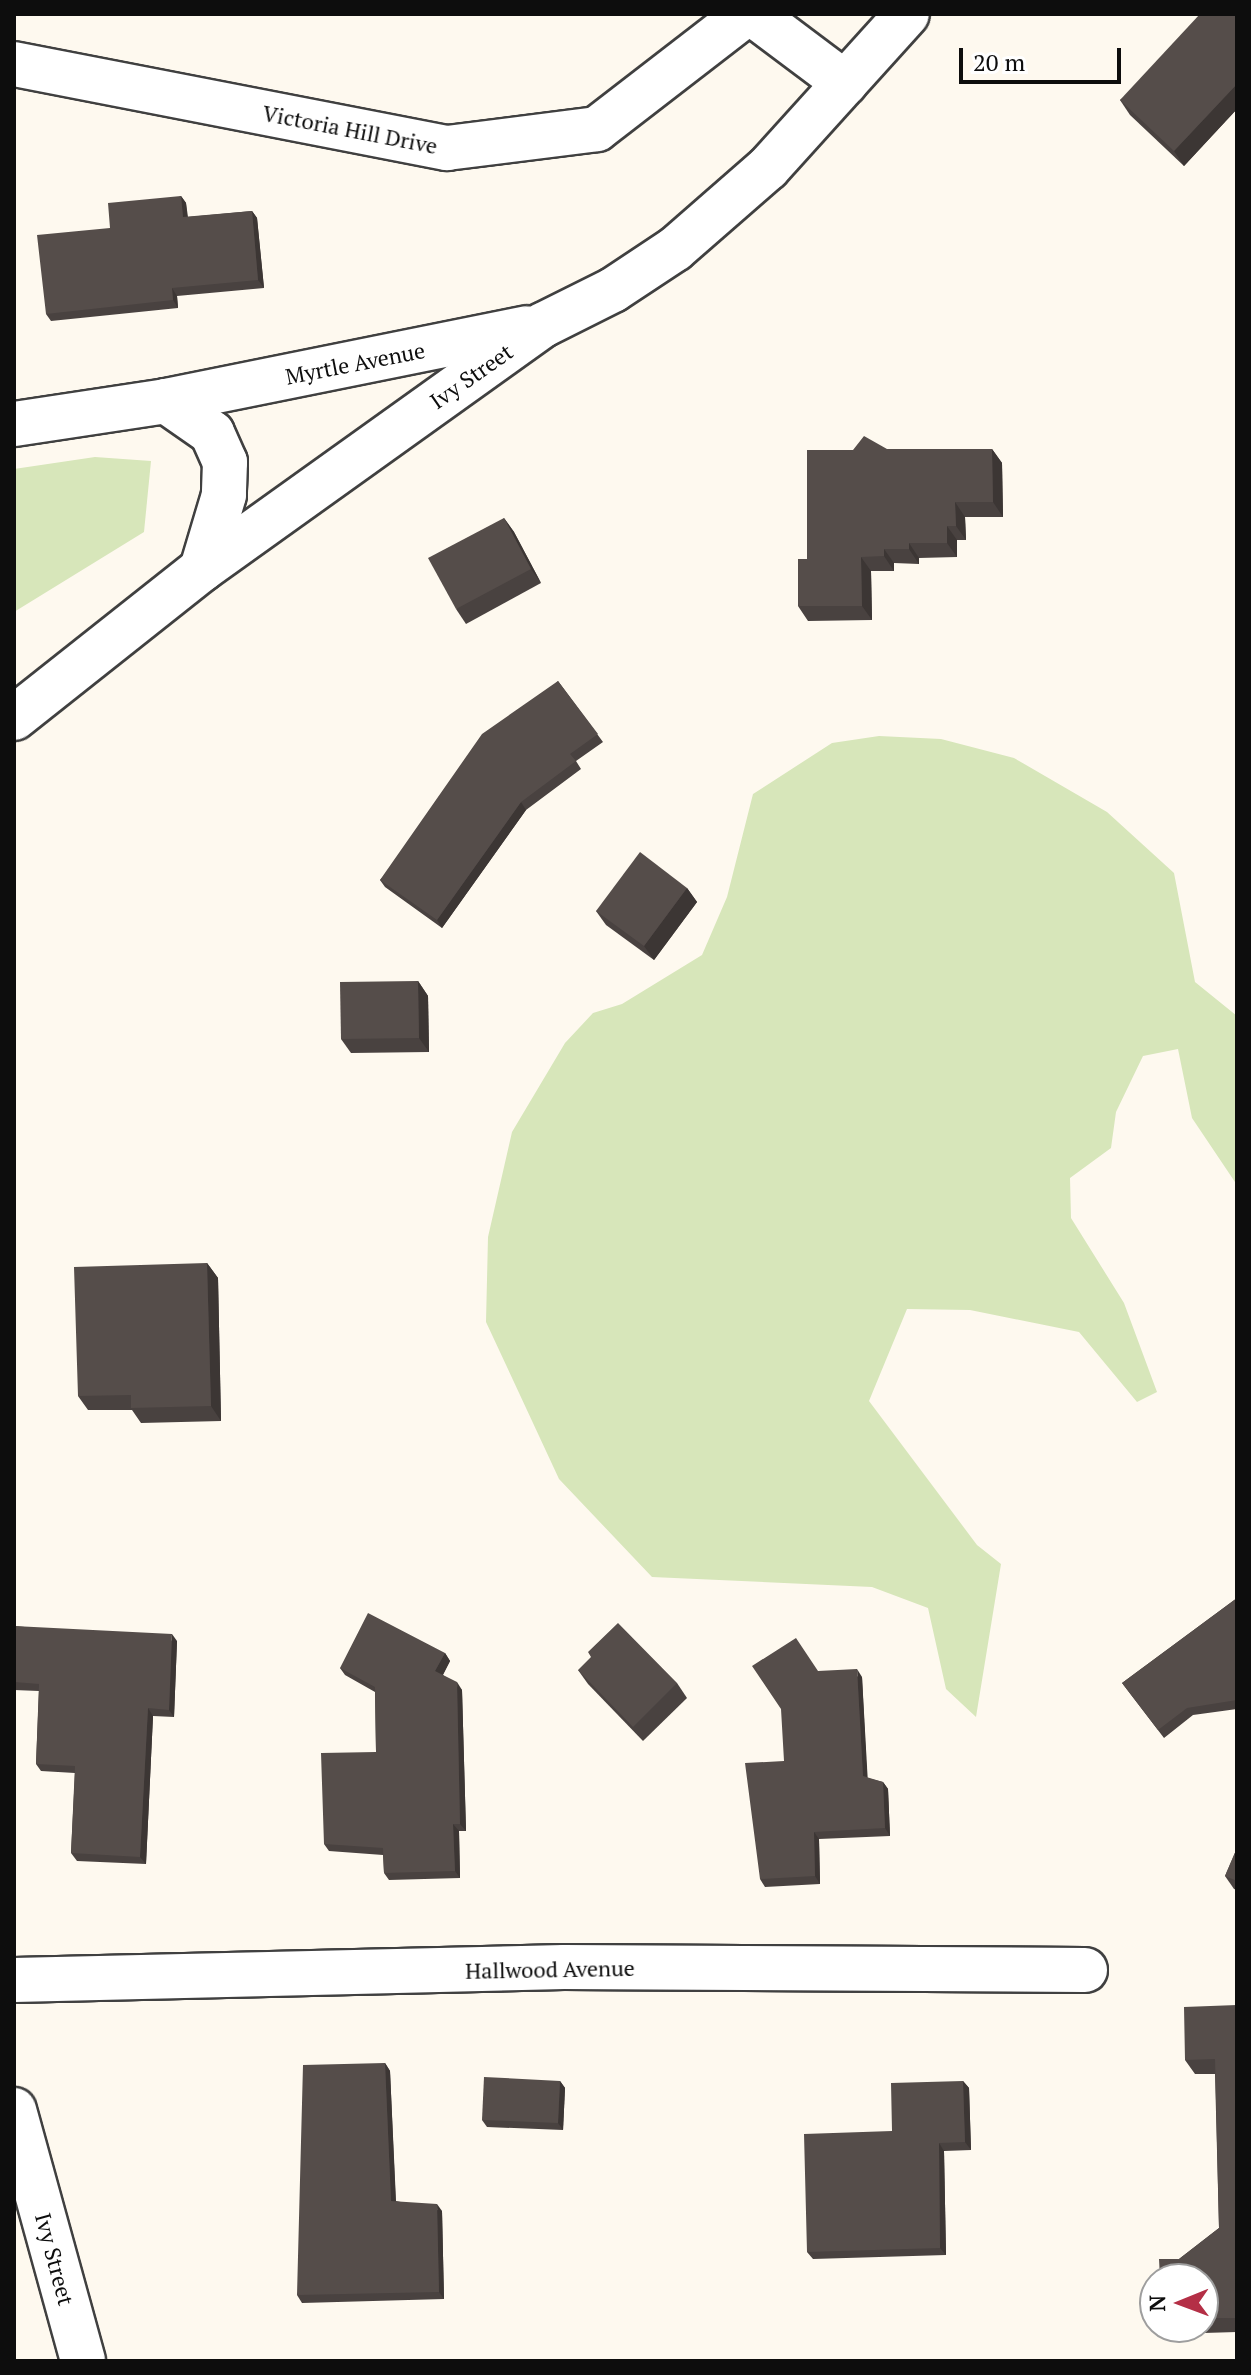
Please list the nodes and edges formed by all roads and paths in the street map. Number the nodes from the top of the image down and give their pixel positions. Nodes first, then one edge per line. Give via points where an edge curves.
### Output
1 (746, 14) edge
2 (753, 14) edge
3 (907, 14) edge
4 (14, 64) edge
5 (845, 83) junction
6 (543, 325) junction
7 (166, 401) junction
8 (14, 424) edge
9 (202, 569) junction
10 (14, 718) edge
11 (1085, 1970) dead end
12 (14, 1980) edge
13 (14, 2110) edge
14 (83, 2361) edge

1 - 4 street, Victoria Hill Drive via 597,129 447,148
2 - 5 street
3 - 5 street, Ivy Street
5 - 6 street, Ivy Street via 768,168 675,249 613,290
6 - 7 street, Myrtle Avenue
6 - 9 street, Ivy Street
7 - 8 street, Myrtle Avenue
7 - 9 street via 212,433 225,462 224,495
9 - 10 street, Ivy Street
11 - 12 street, Hallwood Avenue via 564,1967
13 - 14 street, Ivy Street

